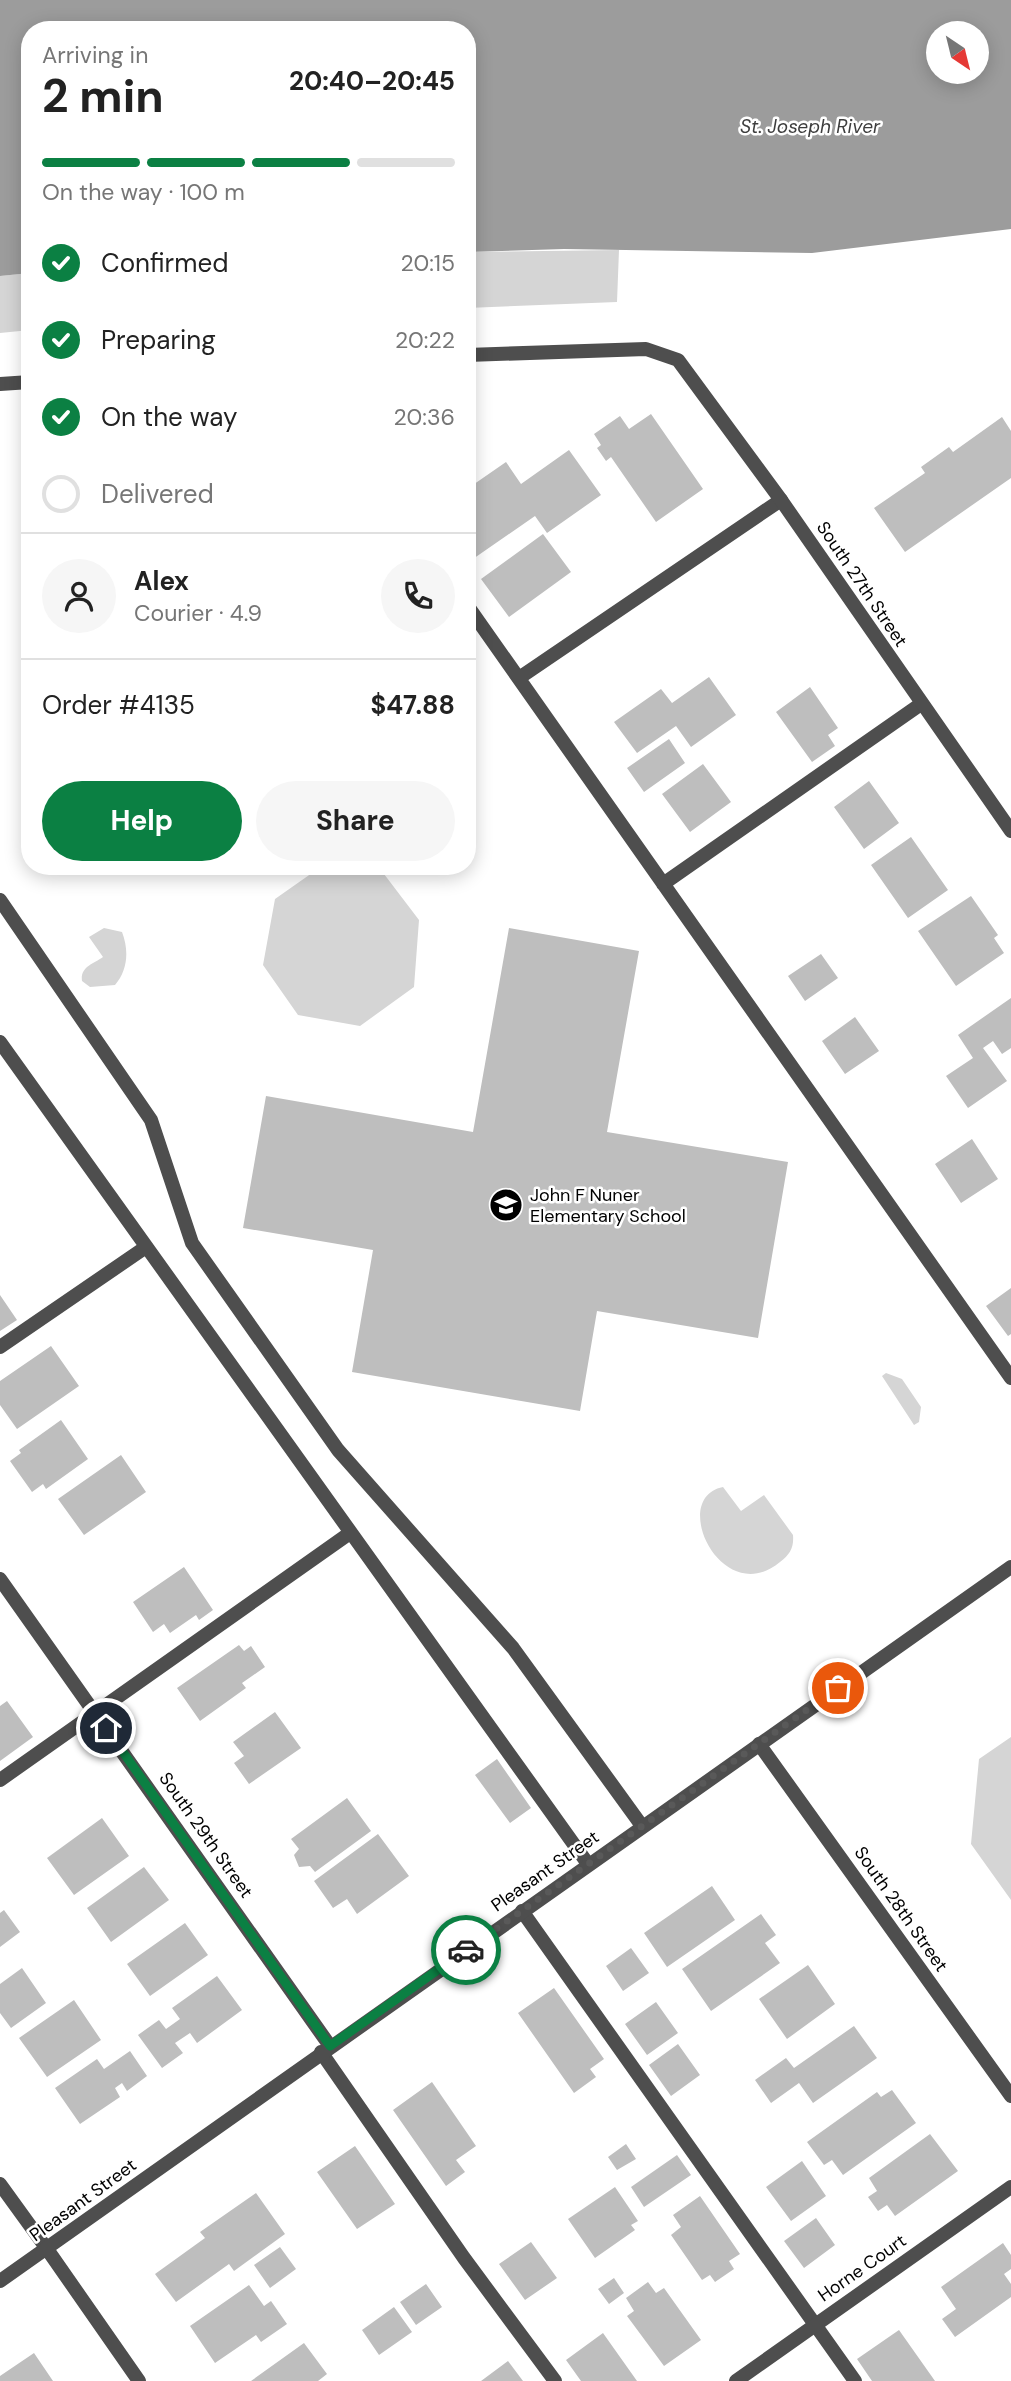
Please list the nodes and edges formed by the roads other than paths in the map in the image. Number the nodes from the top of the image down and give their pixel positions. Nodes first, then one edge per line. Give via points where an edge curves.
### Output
1 (476, 355) edge
2 (21, 383) edge
3 (0, 384) edge
4 (781, 500) junction
5 (476, 618) edge
6 (519, 678) junction
7 (921, 704) junction
8 (1011, 831) edge
9 (663, 884) junction
10 (0, 901) edge
11 (0, 1042) edge
12 (146, 1247) junction
13 (0, 1347) edge
14 (1011, 1378) edge
15 (350, 1533) junction
16 (1011, 1567) edge
17 (0, 1579) edge
18 (94, 1711) junction
19 (760, 1744) junction
20 (0, 1780) edge
21 (642, 1826) junction
22 (588, 1864) junction
23 (522, 1911) junction
24 (326, 2049) junction
25 (1011, 2096) edge
26 (0, 2184) edge
27 (1011, 2187) edge
28 (47, 2249) junction
29 (0, 2281) edge
30 (816, 2324) junction
31 (139, 2381) edge
32 (555, 2381) edge
33 (736, 2381) edge
34 (855, 2381) edge

1 - 4 street, South 27th Street via 646,349 678,360
2 - 3 street
4 - 6 street
4 - 7 street, South 27th Street
5 - 6 street
6 - 9 street
7 - 8 street, South 27th Street
7 - 9 street
9 - 14 street
10 - 21 street via 152,1120 192,1243 338,1450 513,1648
11 - 12 street
12 - 13 street
12 - 15 street
15 - 18 street
15 - 22 street
16 - 19 street, Pleasant Street
17 - 18 street, South 29th Street
18 - 20 street
18 - 24 street, South 29th Street
19 - 21 street, Pleasant Street
19 - 25 street, South 28th Street
21 - 22 street, Pleasant Street
22 - 23 street, Pleasant Street
23 - 24 street, Pleasant Street
23 - 30 street
24 - 28 street, Pleasant Street
24 - 32 street, South 29th Street via 464,2258
26 - 28 street
27 - 30 street, Horne Court
28 - 29 street, Pleasant Street
28 - 31 street
30 - 33 street, Horne Court
30 - 34 street

